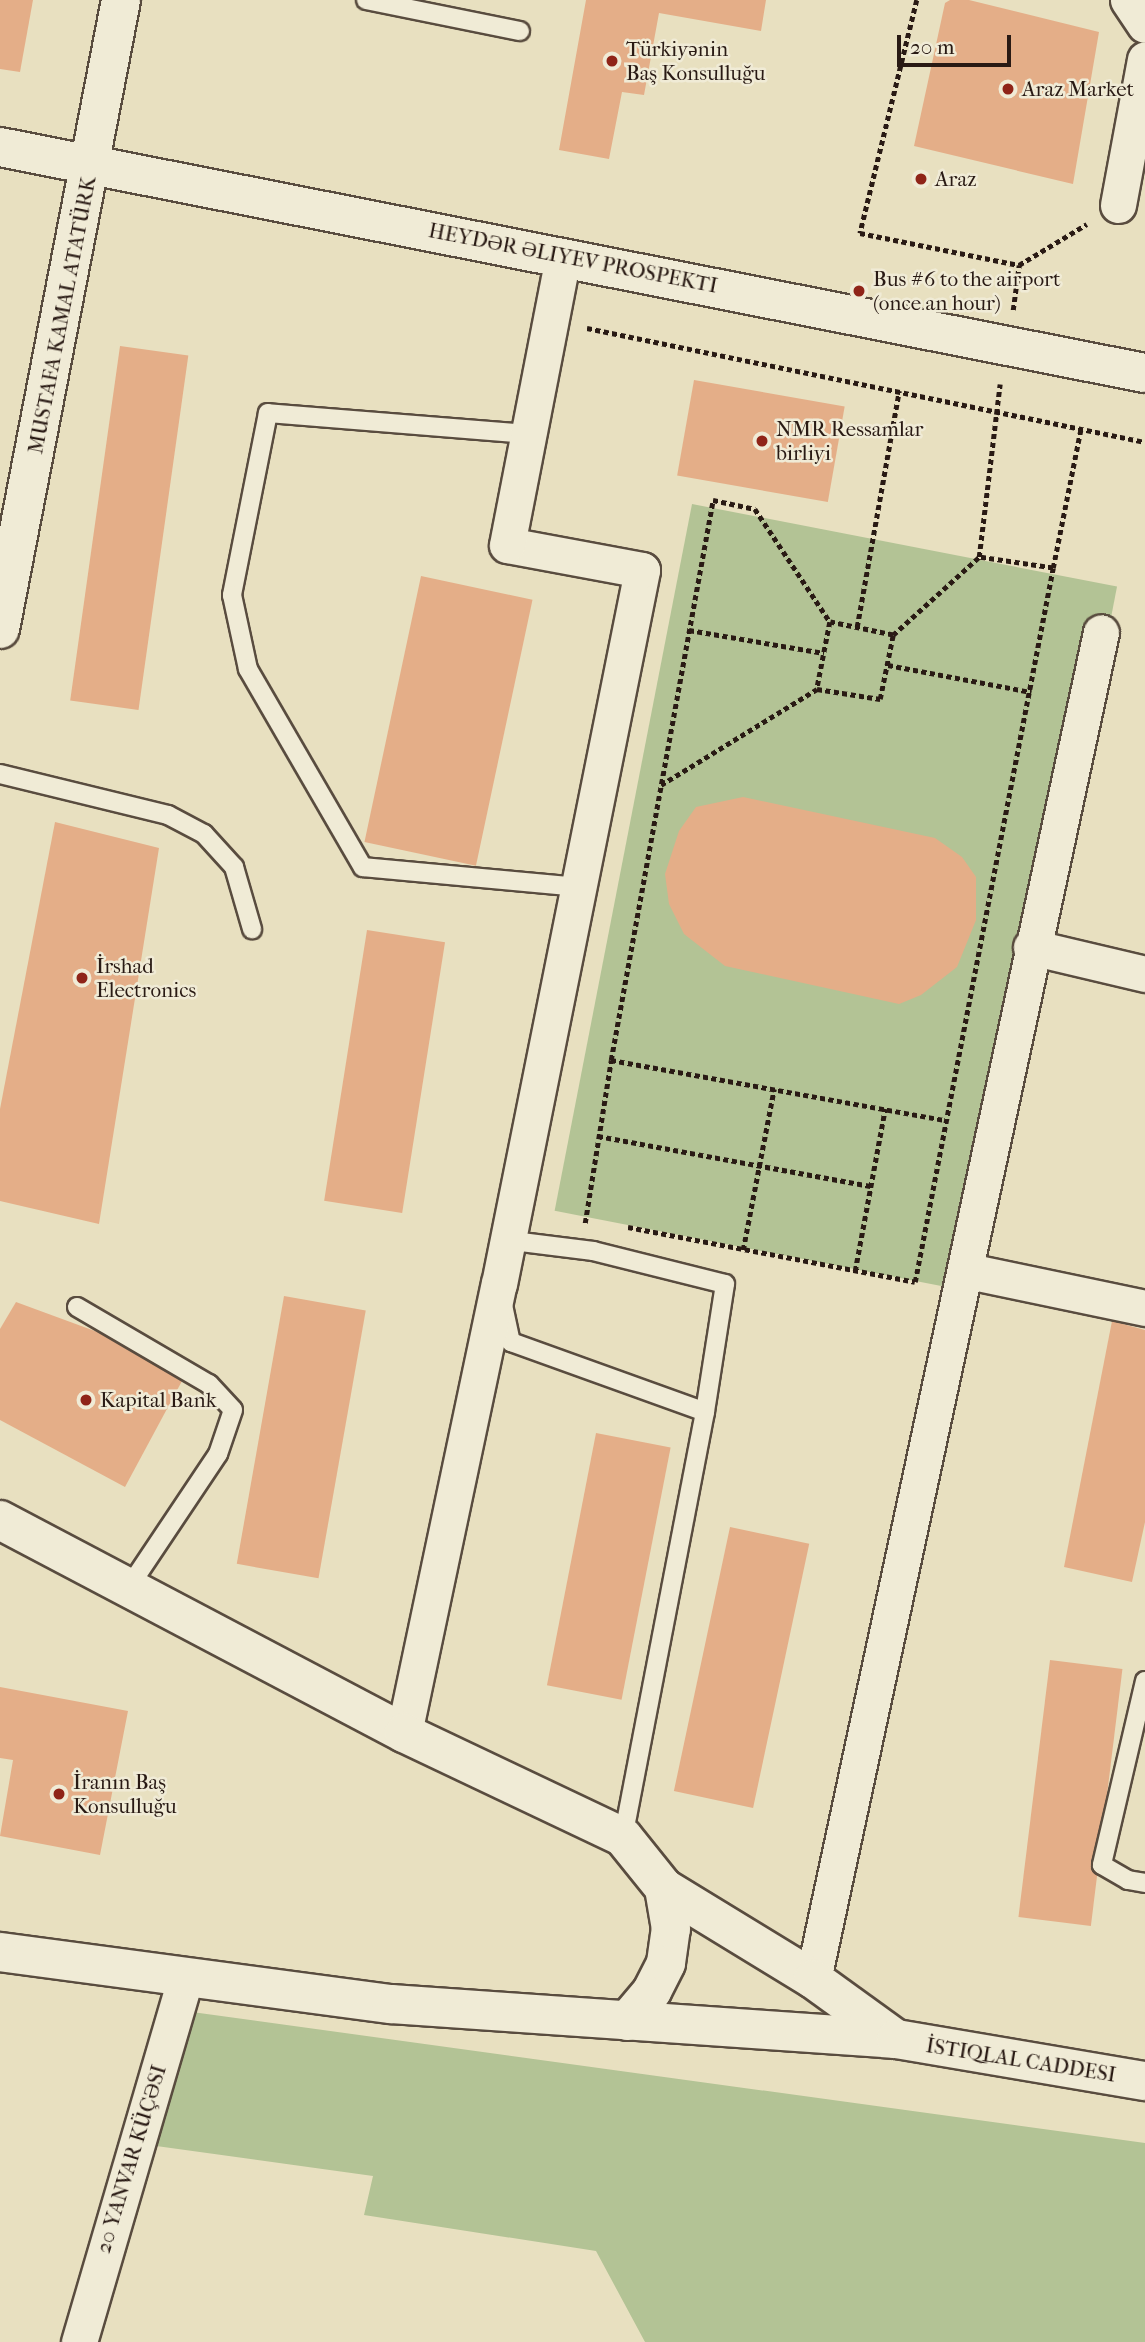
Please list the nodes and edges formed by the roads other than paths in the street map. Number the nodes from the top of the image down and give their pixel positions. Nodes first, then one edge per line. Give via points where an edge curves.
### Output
1 (121, 0) edge
2 (366, 0) edge
3 (1128, 0) edge
4 (1145, 25) edge
5 (520, 31) dead end
6 (1145, 59) edge
7 (0, 147) edge
8 (92, 162) junction
9 (1118, 205) road end
10 (563, 257) junction
11 (1145, 373) edge
12 (528, 434) junction
13 (0, 629) edge
14 (1101, 632) dead end
15 (0, 774) edge
16 (578, 887) junction
17 (251, 929) dead end
18 (1031, 947) junction
19 (1145, 974) edge
20 (505, 1240) junction
21 (968, 1271) junction
22 (499, 1284) junction
23 (77, 1307) dead end
24 (1145, 1308) edge
25 (705, 1412) junction
26 (0, 1520) edge
27 (129, 1587) junction
28 (1145, 1681) edge
29 (404, 1733) junction
30 (624, 1838) junction
31 (1145, 1883) edge
32 (664, 1888) junction
33 (0, 1952) edge
34 (186, 1977) junction
35 (813, 1979) junction
36 (627, 2021) junction
37 (896, 2039) junction
38 (1145, 2081) edge
39 (79, 2342) edge

1 - 8 main road, MUSTAFA KAMAL ATATÜRK
2 - 5 lane
3 - 4 street
6 - 9 street
7 - 8 main road, HEYDƏR ƏLIYEV PROSPEKTI
8 - 10 main road, HEYDƏR ƏLIYEV PROSPEKTI
8 - 13 main road, MUSTAFA KAMAL ATATÜRK
10 - 11 main road, HEYDƏR ƏLIYEV PROSPEKTI
10 - 12 street
12 - 16 street via 507,545 642,570
12 - 16 lane via 268,413 232,594 248,669 363,867
14 - 18 street
15 - 17 lane via 168,815 204,834 234,867
16 - 20 street
18 - 19 street
18 - 21 street
20 - 22 street
20 - 25 lane via 593,1251 724,1284
21 - 24 street
21 - 35 street
22 - 25 lane via 511,1342
22 - 29 street
23 - 27 lane via 209,1384 233,1409 218,1454
25 - 30 lane
26 - 27 main road
27 - 29 main road
28 - 31 lane via 1102,1865 1128,1880
29 - 30 main road
30 - 32 main road
32 - 35 main road
32 - 36 main road via 671,1930 666,1963 652,1991
33 - 34 main road, İSTIQLAL CADDESI
34 - 36 main road, İSTIQLAL CADDESI via 391,2004
34 - 39 street, 20 YANVAR KÜÇƏSI
35 - 37 main road
36 - 37 main road, İSTIQLAL CADDESI
37 - 38 main road, İSTIQLAL CADDESI

